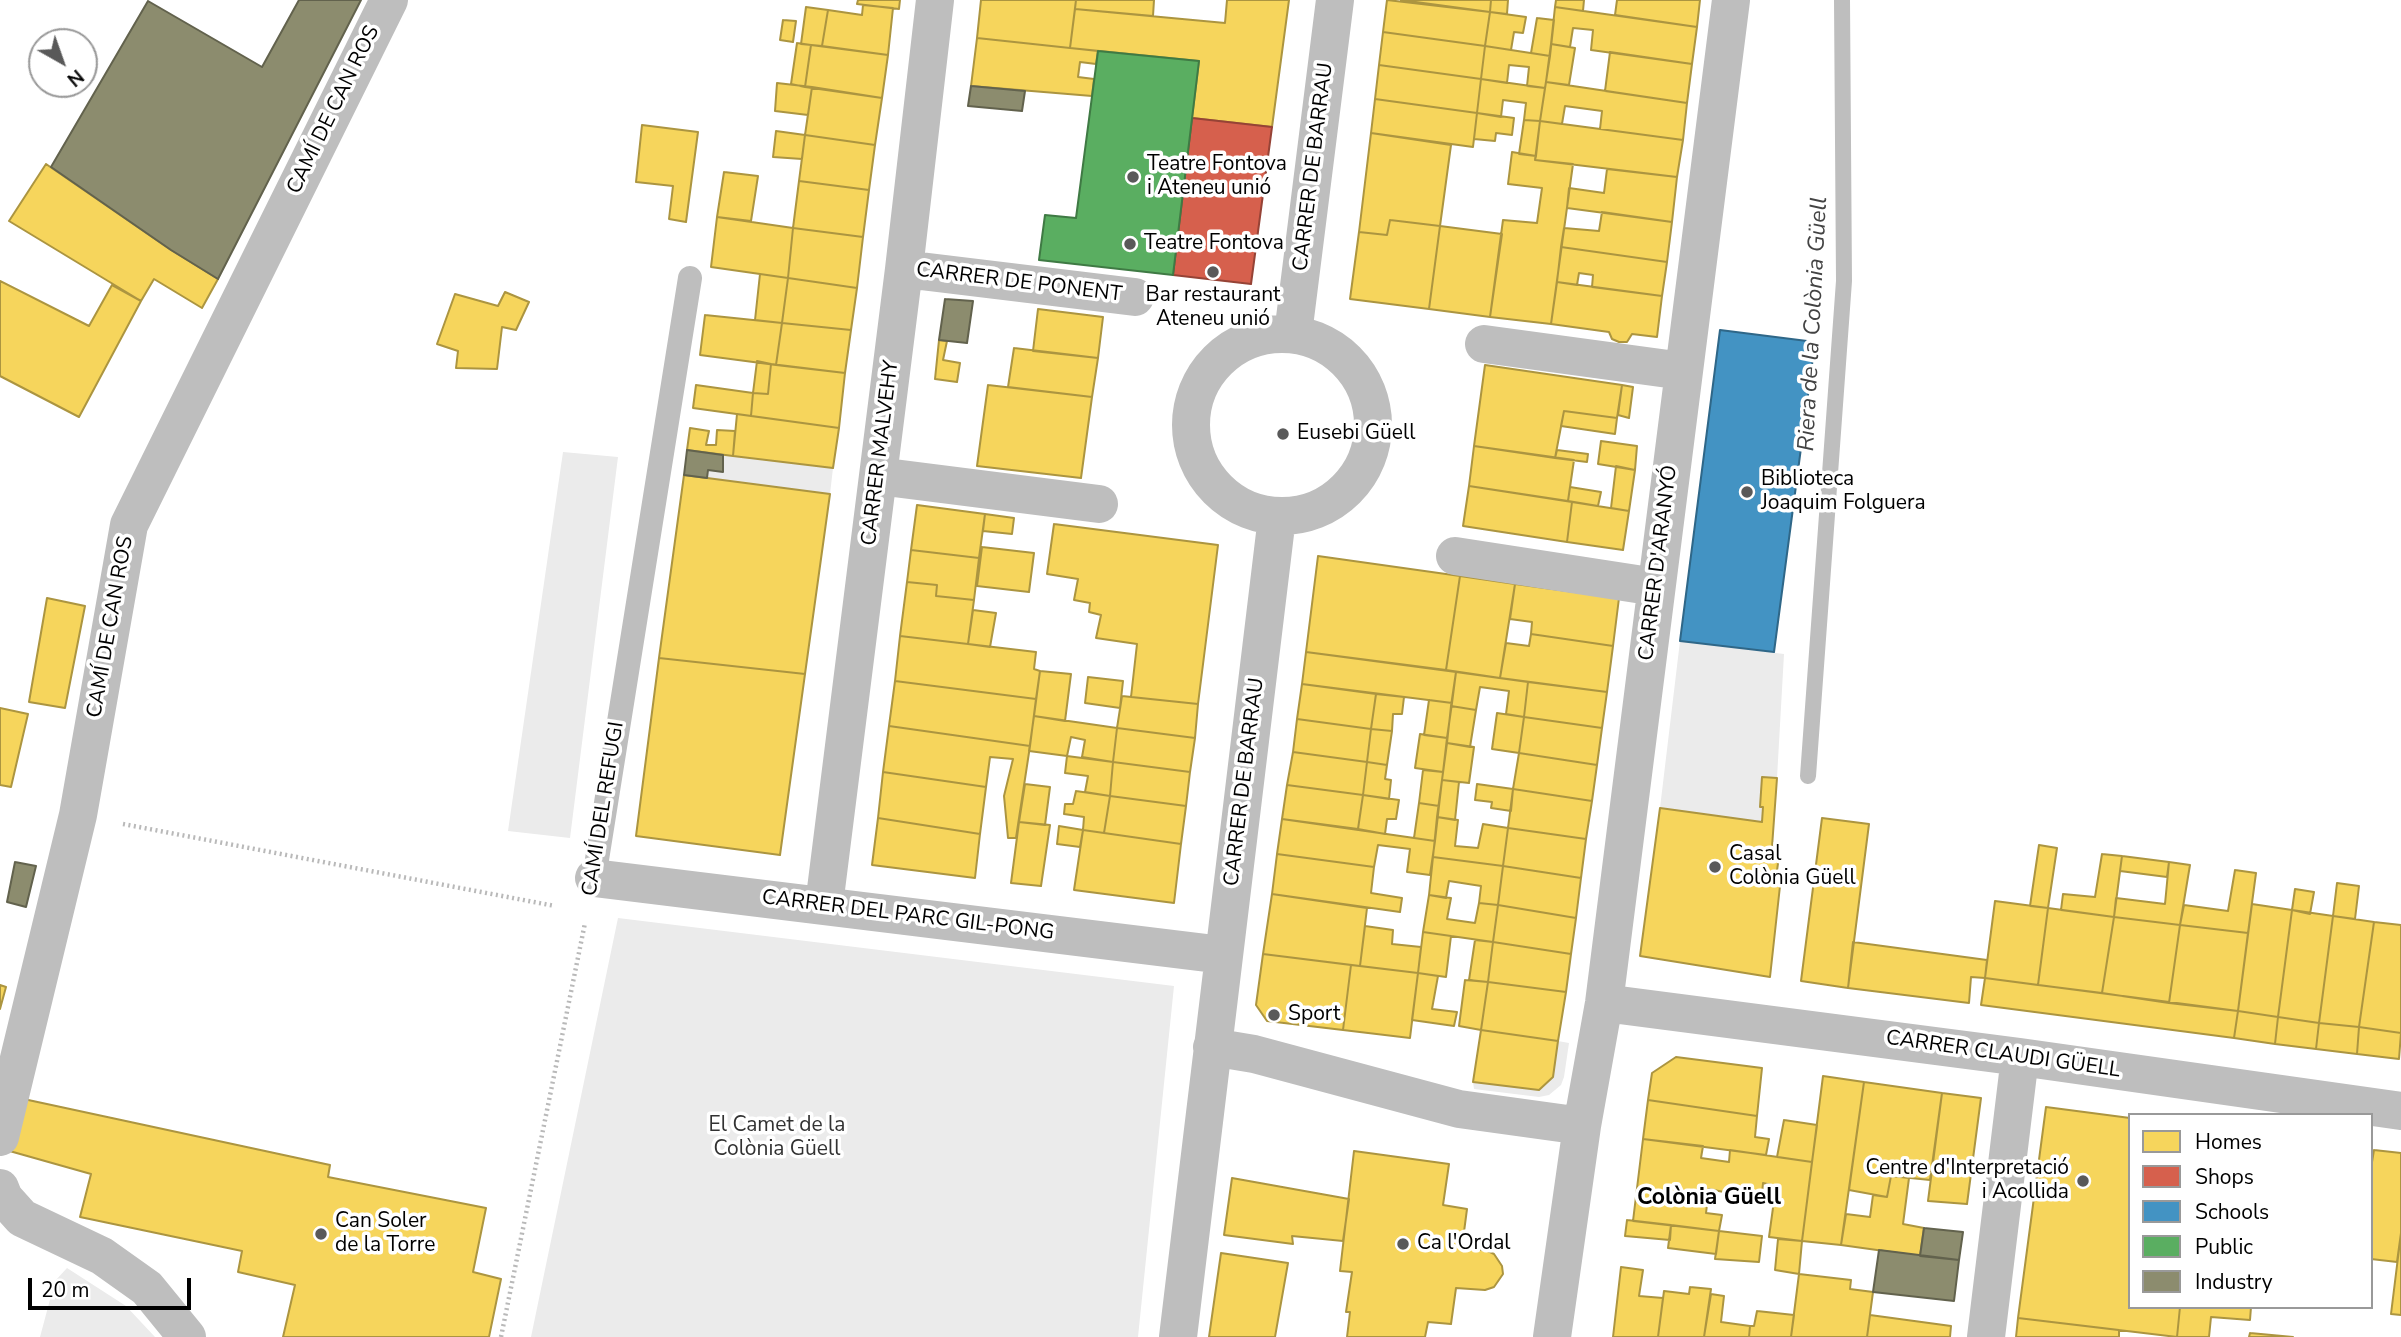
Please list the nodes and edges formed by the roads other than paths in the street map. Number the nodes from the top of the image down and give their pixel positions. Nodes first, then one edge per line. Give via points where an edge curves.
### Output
1 (389, 0) edge
2 (935, 0) edge
3 (1335, 0) edge
4 (1731, 0) edge
5 (904, 269) junction
6 (690, 278) dead end
7 (1135, 297) dead end
8 (1293, 334) junction
9 (1484, 344) dead end
10 (1683, 371) junction
11 (878, 476) junction
12 (1099, 505) dead end
13 (1278, 517) junction
14 (1455, 556) dead end
15 (1656, 587) junction
16 (590, 895) joint
17 (824, 905) junction
18 (1223, 955) junction
19 (1604, 1003) junction
20 (1212, 1047) junction
21 (2020, 1057) junction
22 (2401, 1111) edge
23 (1582, 1126) junction
24 (0, 1137) edge
25 (1, 1194) edge
26 (187, 1337) edge
27 (1178, 1337) edge
28 (1552, 1337) edge
29 (1986, 1337) edge

1 - 24 street, CAMÍ DE CAN ROS via 130,525 78,815
2 - 5 street, CARRER MALVEHY
3 - 8 street, CARRER DE BARRAU
4 - 10 street, CARRER D'ARANYÓ
5 - 7 street, CARRER DE PONENT
5 - 11 street, CARRER MALVEHY
6 - 16 lane, CAMÍ DEL REFUGI
8 - 13 street via 1323,342 1349,361 1366,387 1374,417 1371,448 1359,477 1336,499 1308,513
8 - 13 street via 1264,335 1236,346 1213,364 1198,389 1191,417 1193,447 1204,474 1223,496 1249,511
9 - 10 street
10 - 15 street, CARRER D'ARANYÓ
11 - 12 street
11 - 17 street, CARRER MALVEHY
13 - 18 street, CARRER DE BARRAU
14 - 15 street
15 - 19 street, CARRER D'ARANYÓ
16 - 17 street, CARRER DEL PARC GIL-PONG
17 - 18 street, CARRER DEL PARC GIL-PONG
18 - 20 street, CARRER DE BARRAU
19 - 21 street, CARRER CLAUDI GÜELL
19 - 23 street, CARRER D'ARANYÓ
20 - 23 street via 1460,1109
20 - 27 street, CARRER DE BARRAU
21 - 22 street, CARRER CLAUDI GÜELL
21 - 29 street
23 - 28 street, CARRER D'ARANYÓ
25 - 26 street via 22,1218 103,1256 147,1288

